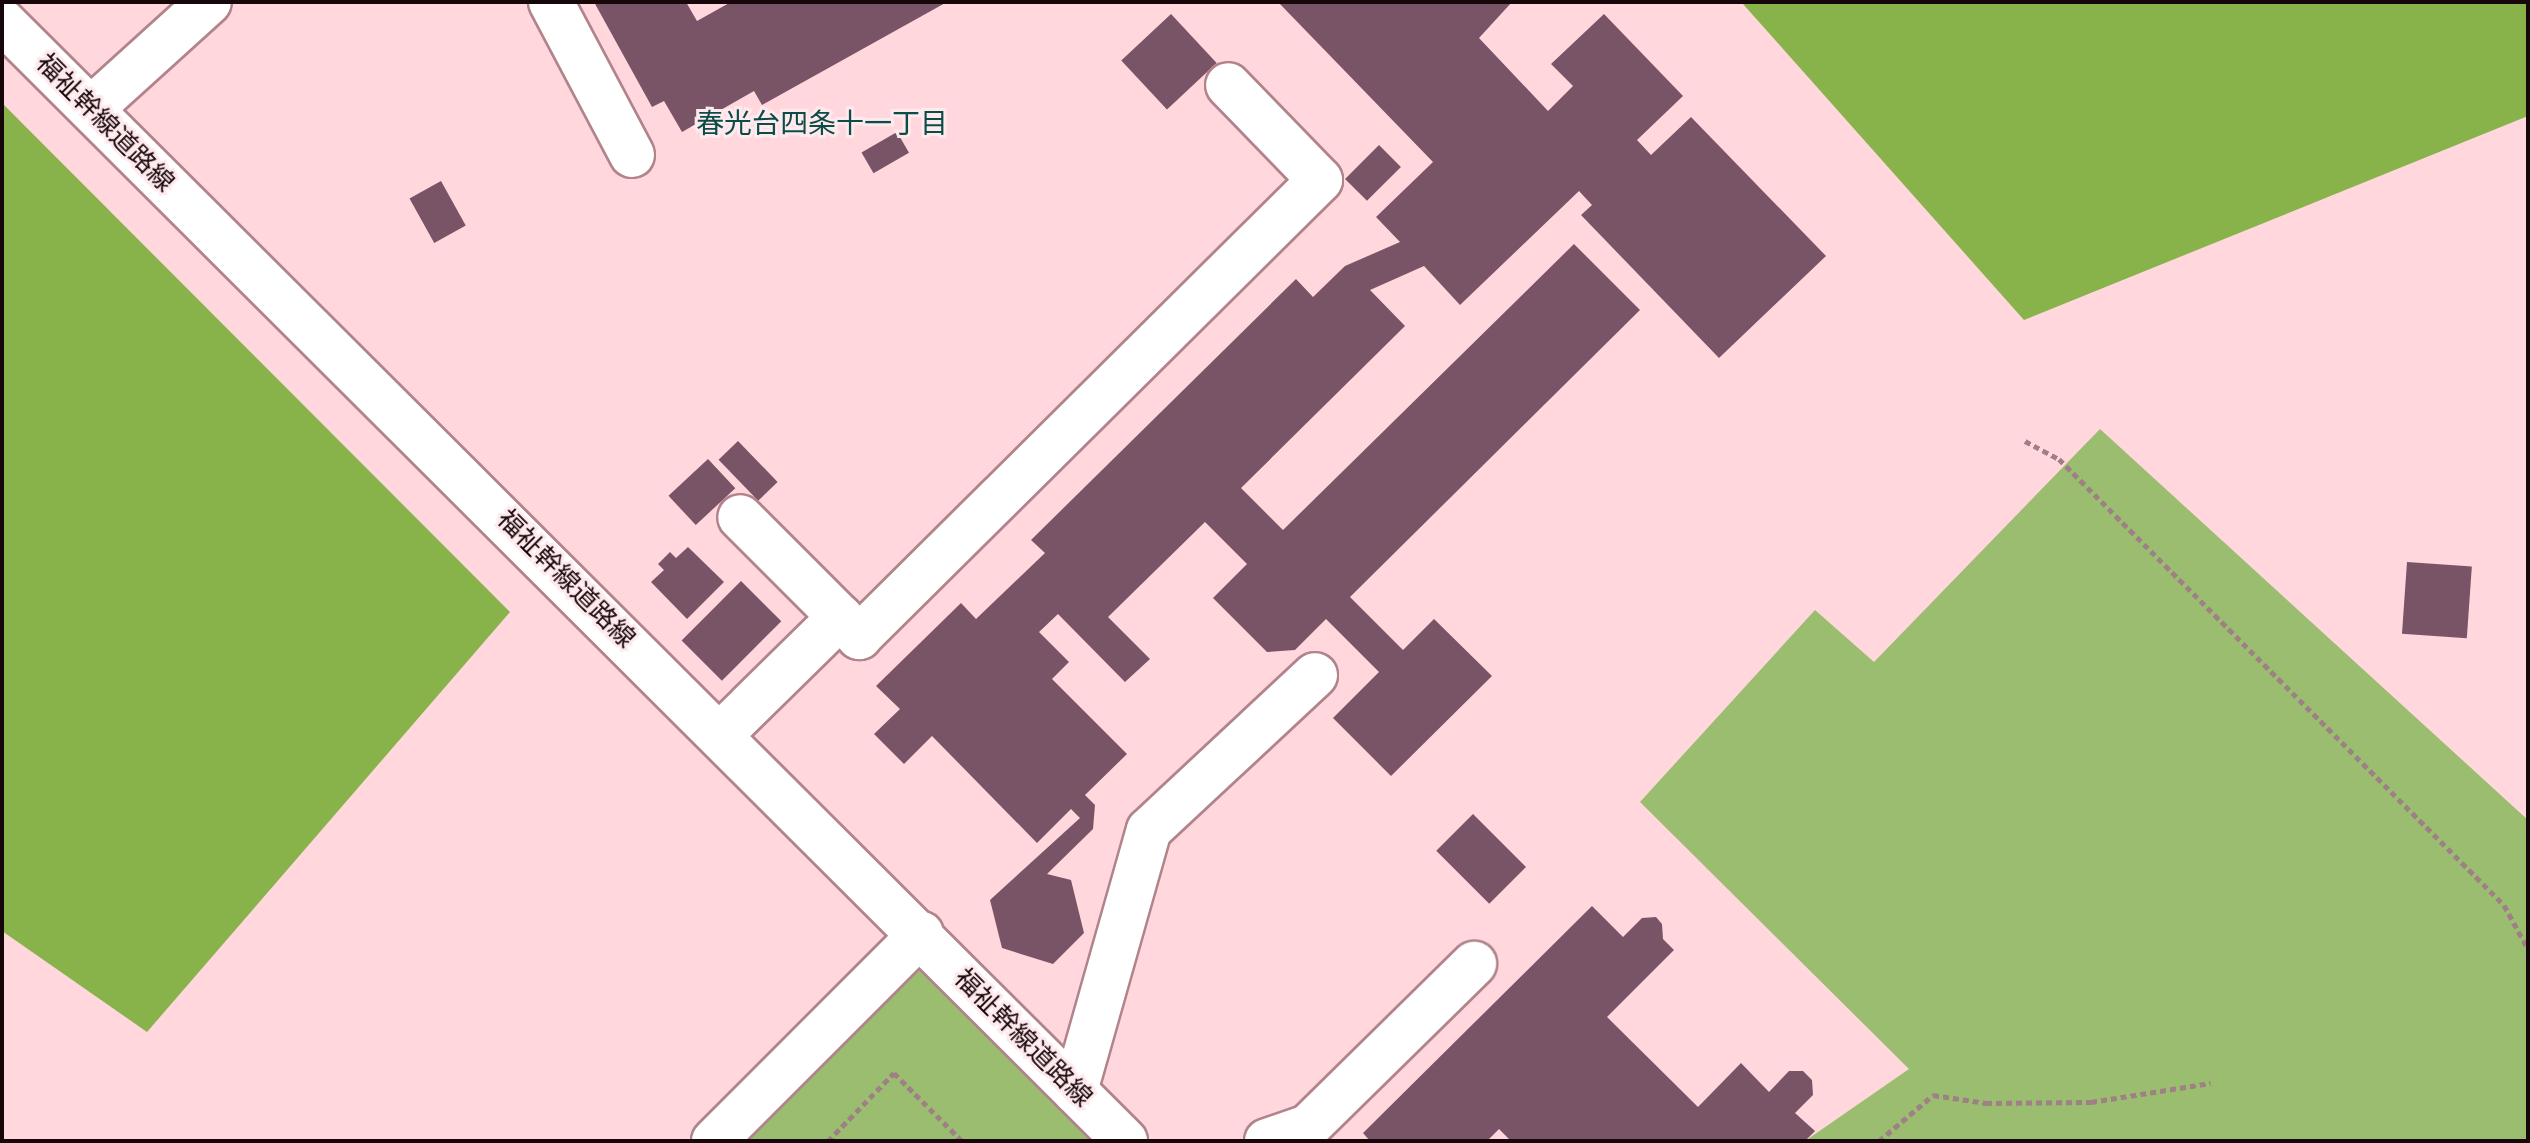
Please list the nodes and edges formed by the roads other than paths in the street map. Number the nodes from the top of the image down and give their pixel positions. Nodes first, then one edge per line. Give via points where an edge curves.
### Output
1 (209, 2) edge
2 (551, 2) edge
3 (2, 21) edge
4 (1228, 85) dead end
5 (91, 109) junction
6 (632, 155) dead end
7 (740, 517) dead end
8 (840, 617) junction
9 (1315, 675) dead end
10 (721, 734) junction
11 (921, 934) junction
12 (1474, 964) dead end
13 (1075, 1091) junction
14 (714, 1141) edge
15 (1125, 1141) edge
16 (1267, 1141) edge

1 - 5 street
2 - 6 street
3 - 5 street, 福祉幹線道路線
4 - 8 street via 1320,180 859,637
5 - 10 street, 福祉幹線道路線
7 - 8 street
8 - 10 street
9 - 13 street via 1149,830
10 - 11 street, 福祉幹線道路線
11 - 13 street, 福祉幹線道路線
11 - 14 street
12 - 16 street via 1308,1127
13 - 15 street, 福祉幹線道路線

